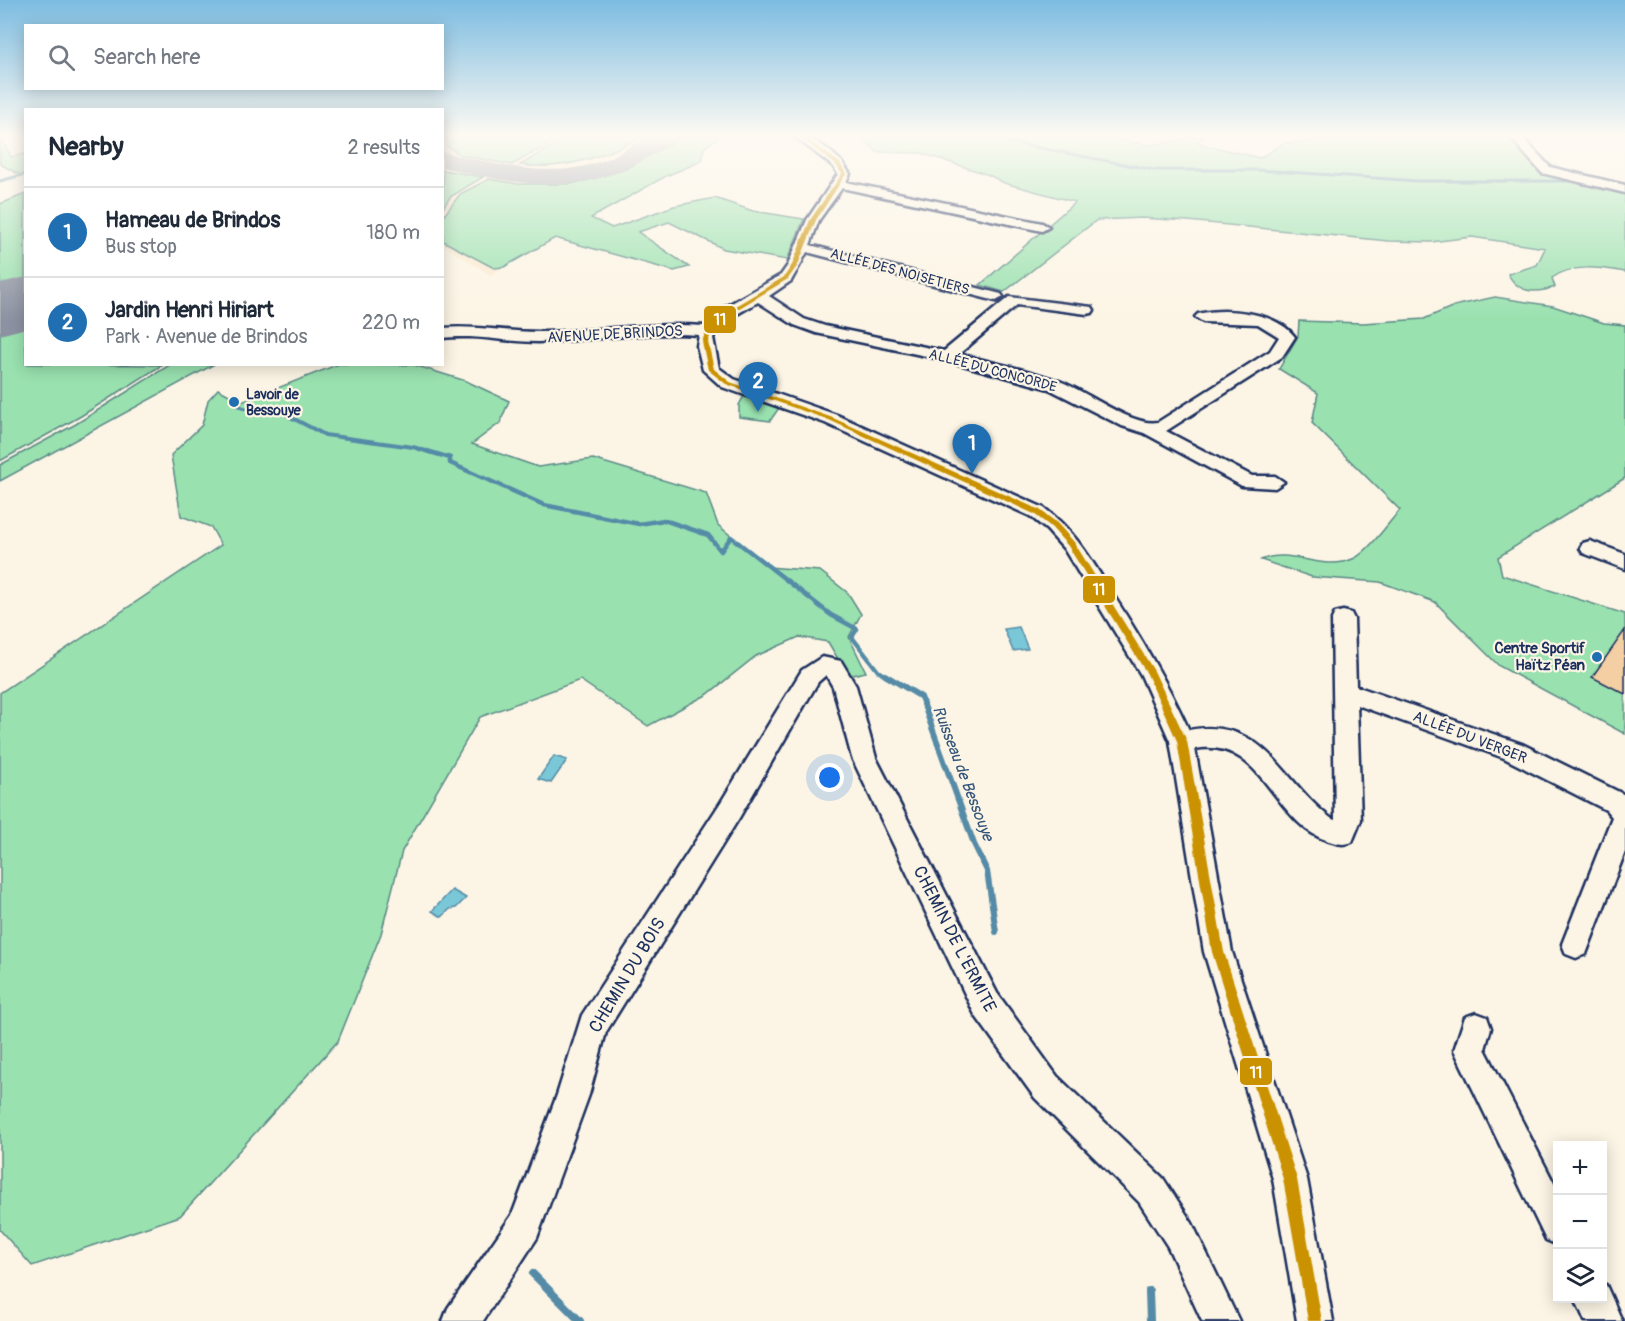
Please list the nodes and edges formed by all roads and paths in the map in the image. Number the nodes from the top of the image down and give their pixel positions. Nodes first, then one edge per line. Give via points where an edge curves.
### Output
1 (830, 198) edge
2 (904, 198) edge
3 (1042, 227) dead end
4 (803, 247) junction
5 (759, 296) junction
6 (996, 297) dead end
7 (1087, 310) dead end
8 (1203, 317) dead end
9 (708, 331) junction
10 (444, 333) edge
11 (947, 356) junction
12 (1150, 429) junction
13 (1275, 482) dead end
14 (1590, 548) dead end
15 (1625, 562) edge
16 (1342, 619) dead end
17 (810, 676) joint
18 (1345, 691) junction
19 (1182, 741) junction
20 (1576, 944) dead end
21 (1476, 1028) dead end
22 (1553, 1220) edge
23 (1595, 1303) edge
24 (461, 1321) edge
25 (1221, 1321) edge
26 (1315, 1321) edge
27 (1604, 1321) edge

1 - 4 street via 813,221
2 - 3 street
4 - 5 street via 785,279
4 - 6 street, ALLÉE DES NOISETIERS
5 - 9 street via 731,311
5 - 11 street, ALLÉE DU CONCORDE via 821,330
7 - 11 street via 1014,300
8 - 12 street via 1264,321 1282,327 1287,337 1276,354 1164,426
9 - 10 street, AVENUE DE BRINDOS via 664,328 535,337 470,330
9 - 19 street, AVENUE DE BRINDOS via 705,344 711,370 717,377 831,419 1036,512 1054,525 1071,544 1151,673
11 - 12 street, ALLÉE DU CONCORDE via 1055,385
12 - 13 street, ALLÉE DU CONCORDE via 1249,482
14 - 15 street
16 - 18 street
17 - 24 street, CHEMIN DU BOIS via 593,1026 573,1095 525,1226
17 - 25 street, CHEMIN DE L'ERMITE via 822,666 833,667 844,686 864,758 986,1004 1046,1087 1150,1190 1180,1235
18 - 19 street via 1348,820 1343,834 1312,821 1259,755 1238,742 1212,737
18 - 20 street, ALLÉE DU VERGER via 1513,751 1623,809 1624,817
19 - 26 street, AVENUE DE BRINDOS via 1218,952 1290,1179
21 - 22 street via 1469,1050
23 - 27 street

